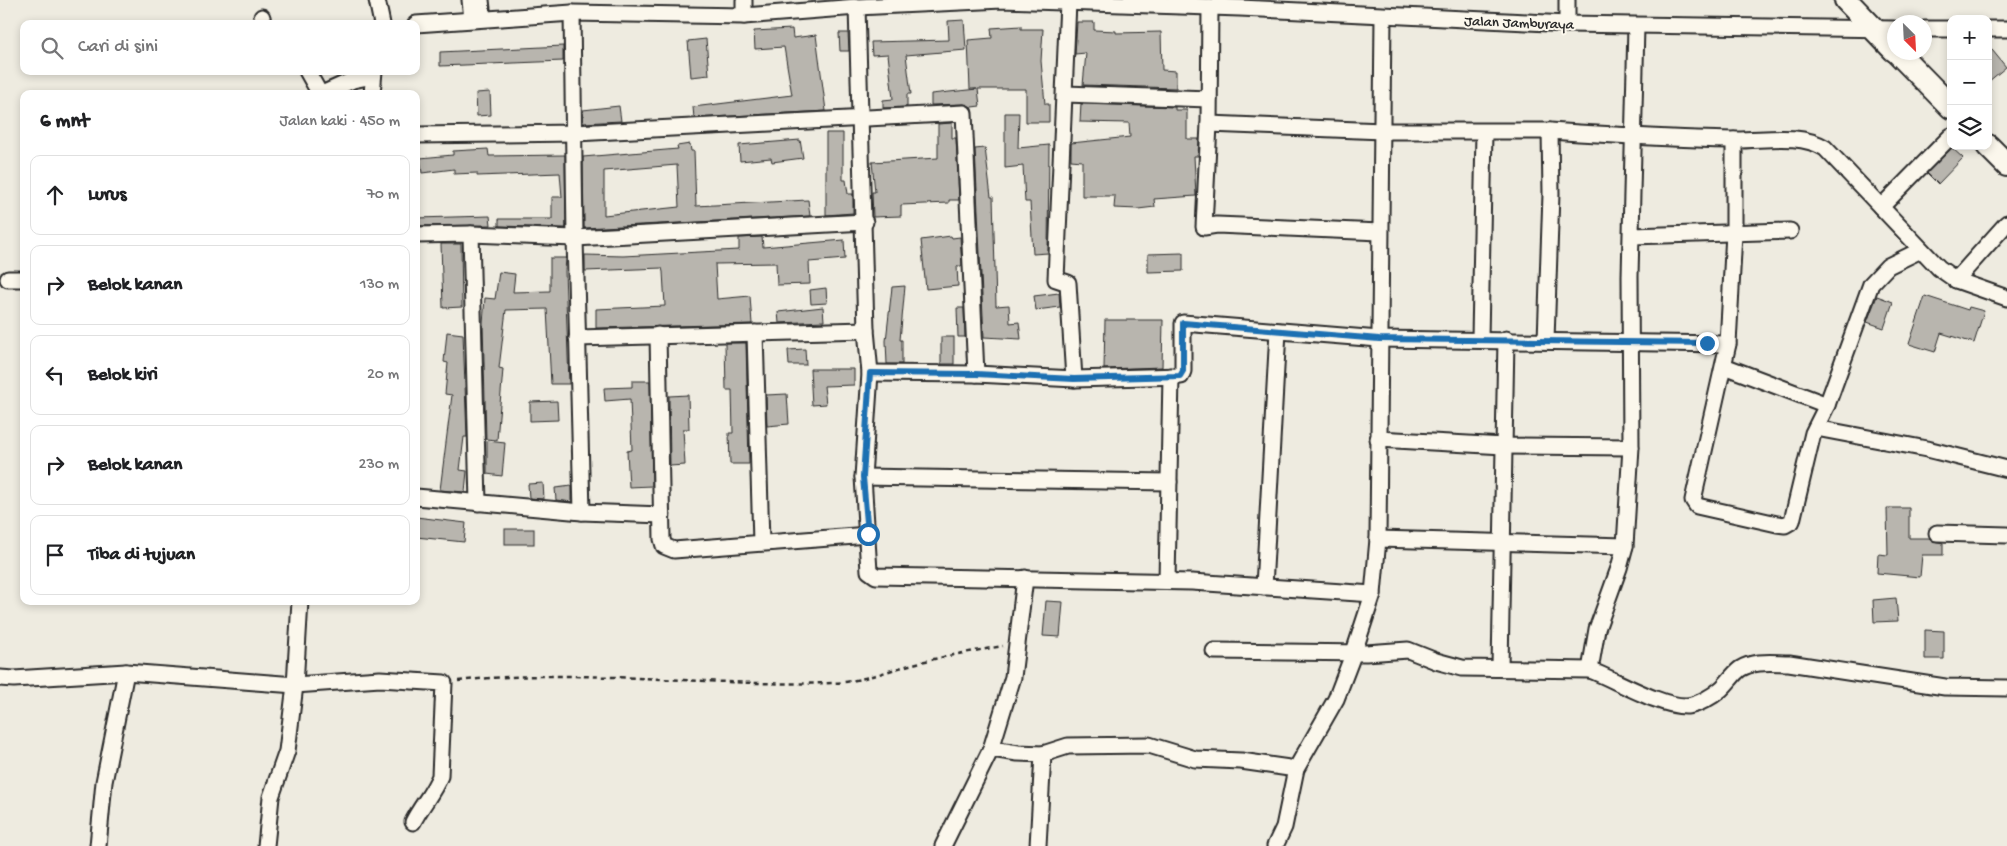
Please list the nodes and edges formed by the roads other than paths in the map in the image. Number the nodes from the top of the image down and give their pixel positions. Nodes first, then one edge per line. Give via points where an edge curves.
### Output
1 (376, 0) edge
2 (470, 0) edge
3 (481, 0) edge
4 (744, 0) edge
5 (1002, 0) edge
6 (1567, 0) edge
7 (1846, 0) edge
8 (1068, 2) junction
9 (1160, 3) edge
10 (1240, 4) edge
11 (1325, 6) edge
12 (858, 7) junction
13 (1210, 7) junction
14 (572, 13) junction
15 (744, 16) junction
16 (1383, 16) junction
17 (477, 19) junction
18 (381, 20) edge
19 (420, 24) edge
20 (1567, 24) junction
21 (1636, 26) junction
22 (1884, 29) edge
23 (1932, 29) edge
24 (1947, 29) edge
25 (1992, 29) edge
26 (2007, 29) edge
27 (1905, 60) edge
28 (309, 75) edge
29 (370, 75) edge
30 (374, 75) edge
31 (319, 90) edge
32 (330, 90) edge
33 (372, 90) edge
34 (1065, 94) junction
35 (1209, 99) junction
36 (1949, 105) edge
37 (860, 117) junction
38 (1209, 124) junction
39 (1383, 131) junction
40 (1550, 131) junction
41 (1484, 132) junction
42 (575, 134) junction
43 (420, 135) edge
44 (1632, 136) junction
45 (1734, 140) junction
46 (1947, 140) edge
47 (1992, 150) edge
48 (2007, 165) edge
49 (1881, 207) junction
50 (865, 222) junction
51 (2007, 223) edge
52 (1790, 231) dead end
53 (1380, 232) junction
54 (1734, 232) junction
55 (471, 234) junction
56 (420, 236) edge
57 (1632, 236) junction
58 (574, 238) junction
59 (1921, 250) junction
60 (8, 279) dead end
61 (20, 279) edge
62 (1956, 280) junction
63 (2007, 298) edge
64 (866, 330) junction
65 (1278, 331) junction
66 (754, 333) junction
67 (658, 335) junction
68 (577, 338) junction
69 (1379, 339) junction
70 (1480, 339) junction
71 (1506, 339) junction
72 (1546, 340) junction
73 (1629, 342) junction
74 (1728, 344) junction
75 (1724, 366) junction
76 (870, 373) junction
77 (976, 374) junction
78 (1171, 376) junction
79 (1074, 379) junction
80 (1827, 405) junction
81 (1816, 428) junction
82 (1378, 439) junction
83 (1504, 446) junction
84 (1631, 447) junction
85 (2007, 469) edge
86 (863, 477) junction
87 (1169, 482) junction
88 (420, 497) edge
89 (478, 503) junction
90 (582, 512) junction
91 (662, 514) junction
92 (1938, 533) dead end
93 (868, 534) junction
94 (2007, 534) edge
95 (1378, 539) junction
96 (761, 543) junction
97 (1501, 543) junction
98 (1625, 546) junction
99 (1025, 578) junction
100 (1168, 581) junction
101 (1264, 587) junction
102 (1373, 594) junction
103 (300, 605) edge
104 (1214, 651) dead end
105 (1354, 652) junction
106 (1500, 667) junction
107 (1590, 670) junction
108 (126, 672) junction
109 (0, 678) edge
110 (295, 685) junction
111 (2007, 688) edge
112 (991, 749) junction
113 (1044, 754) junction
114 (1296, 769) junction
115 (413, 822) dead end
116 (98, 846) edge
117 (266, 846) edge
118 (943, 846) edge
119 (1038, 846) edge
120 (1275, 846) edge

1 - 18 street
2 - 17 street
3 - 17 street
4 - 15 street
5 - 8 street, Jalan Jamburaya
5 - 12 street, Jalan Jamburaya
6 - 20 street
7 - 22 highway
8 - 9 street, Jalan Jamburaya
8 - 34 street
9 - 13 street, Jalan Jamburaya
10 - 11 street, Jalan Jamburaya
10 - 13 street, Jalan Jamburaya
11 - 16 street, Jalan Jamburaya
12 - 15 street, Jalan Jamburaya
12 - 37 street
13 - 35 street
14 - 15 street, Jalan Jamburaya
14 - 17 street, Jalan Jamburaya
14 - 42 street
16 - 20 street, Jalan Jamburaya
16 - 39 street
17 - 19 street, Jalan Jamburaya
20 - 21 street, Jalan Jamburaya
21 - 22 street, Jalan Jamburaya
21 - 44 street
23 - 24 street
25 - 26 street
27 - 36 highway
28 - 31 street
29 - 32 street
30 - 33 street
34 - 35 street
34 - 79 street via 1056,280 1068,282
35 - 38 street
37 - 42 street
37 - 50 street
37 - 77 street via 964,113
38 - 39 street
38 - 53 street via 1204,227
39 - 41 street
39 - 53 street
40 - 41 street
40 - 44 street
40 - 72 street
41 - 70 street
42 - 43 street
42 - 58 street
44 - 45 street
44 - 57 street
45 - 49 street via 1800,139 1816,142
45 - 54 street
46 - 49 street
47 - 48 highway
49 - 59 street
50 - 58 street
50 - 64 street
51 - 62 street
52 - 54 street
53 - 69 street
54 - 57 street
54 - 74 street
55 - 56 street
55 - 58 street
55 - 89 street
57 - 73 street
58 - 68 street
59 - 62 street
59 - 80 street via 1888,266 1872,284
60 - 61 street
62 - 63 street
64 - 66 street
64 - 76 street
65 - 69 street
65 - 78 street via 1183,323 1183,371 1180,376
65 - 101 street
66 - 67 street
66 - 96 street
67 - 68 street
67 - 91 street
68 - 90 street
69 - 70 street
69 - 82 street
70 - 71 street
71 - 72 street
71 - 83 street
72 - 73 street
73 - 74 street
73 - 84 street
74 - 75 street
75 - 80 street
75 - 81 street via 1693,500 1697,506 1778,524 1792,521
76 - 77 street
76 - 86 street
77 - 79 street
78 - 79 street
78 - 87 street
80 - 81 street
81 - 85 street via 1927,449
82 - 83 street
82 - 95 street
83 - 84 street
83 - 97 street
84 - 98 street
86 - 87 street
86 - 93 street
87 - 100 street
88 - 89 street
89 - 90 street
90 - 91 street
91 - 96 street via 662,540 667,548
92 - 94 street
93 - 96 street
93 - 99 street via 869,572 876,576
95 - 97 street
95 - 102 street
97 - 98 street
97 - 106 street
98 - 107 street via 1597,629
99 - 100 street
99 - 112 street via 1013,677
100 - 101 street
101 - 102 street
102 - 105 street
103 - 110 street
104 - 105 street
105 - 106 street via 1408,650 1436,662 1462,668
105 - 114 street via 1336,699
106 - 107 street
107 - 111 street via 1661,701 1685,706 1696,705 1721,689 1740,669 1771,662 1945,687
108 - 109 street
108 - 110 street
108 - 116 street via 104,782
110 - 115 street via 380,679 444,683 440,776
110 - 117 street via 288,751 271,797
112 - 113 street
112 - 118 street
113 - 114 street via 1068,746 1149,745 1195,759 1241,761
113 - 119 street
114 - 120 street via 1284,826

